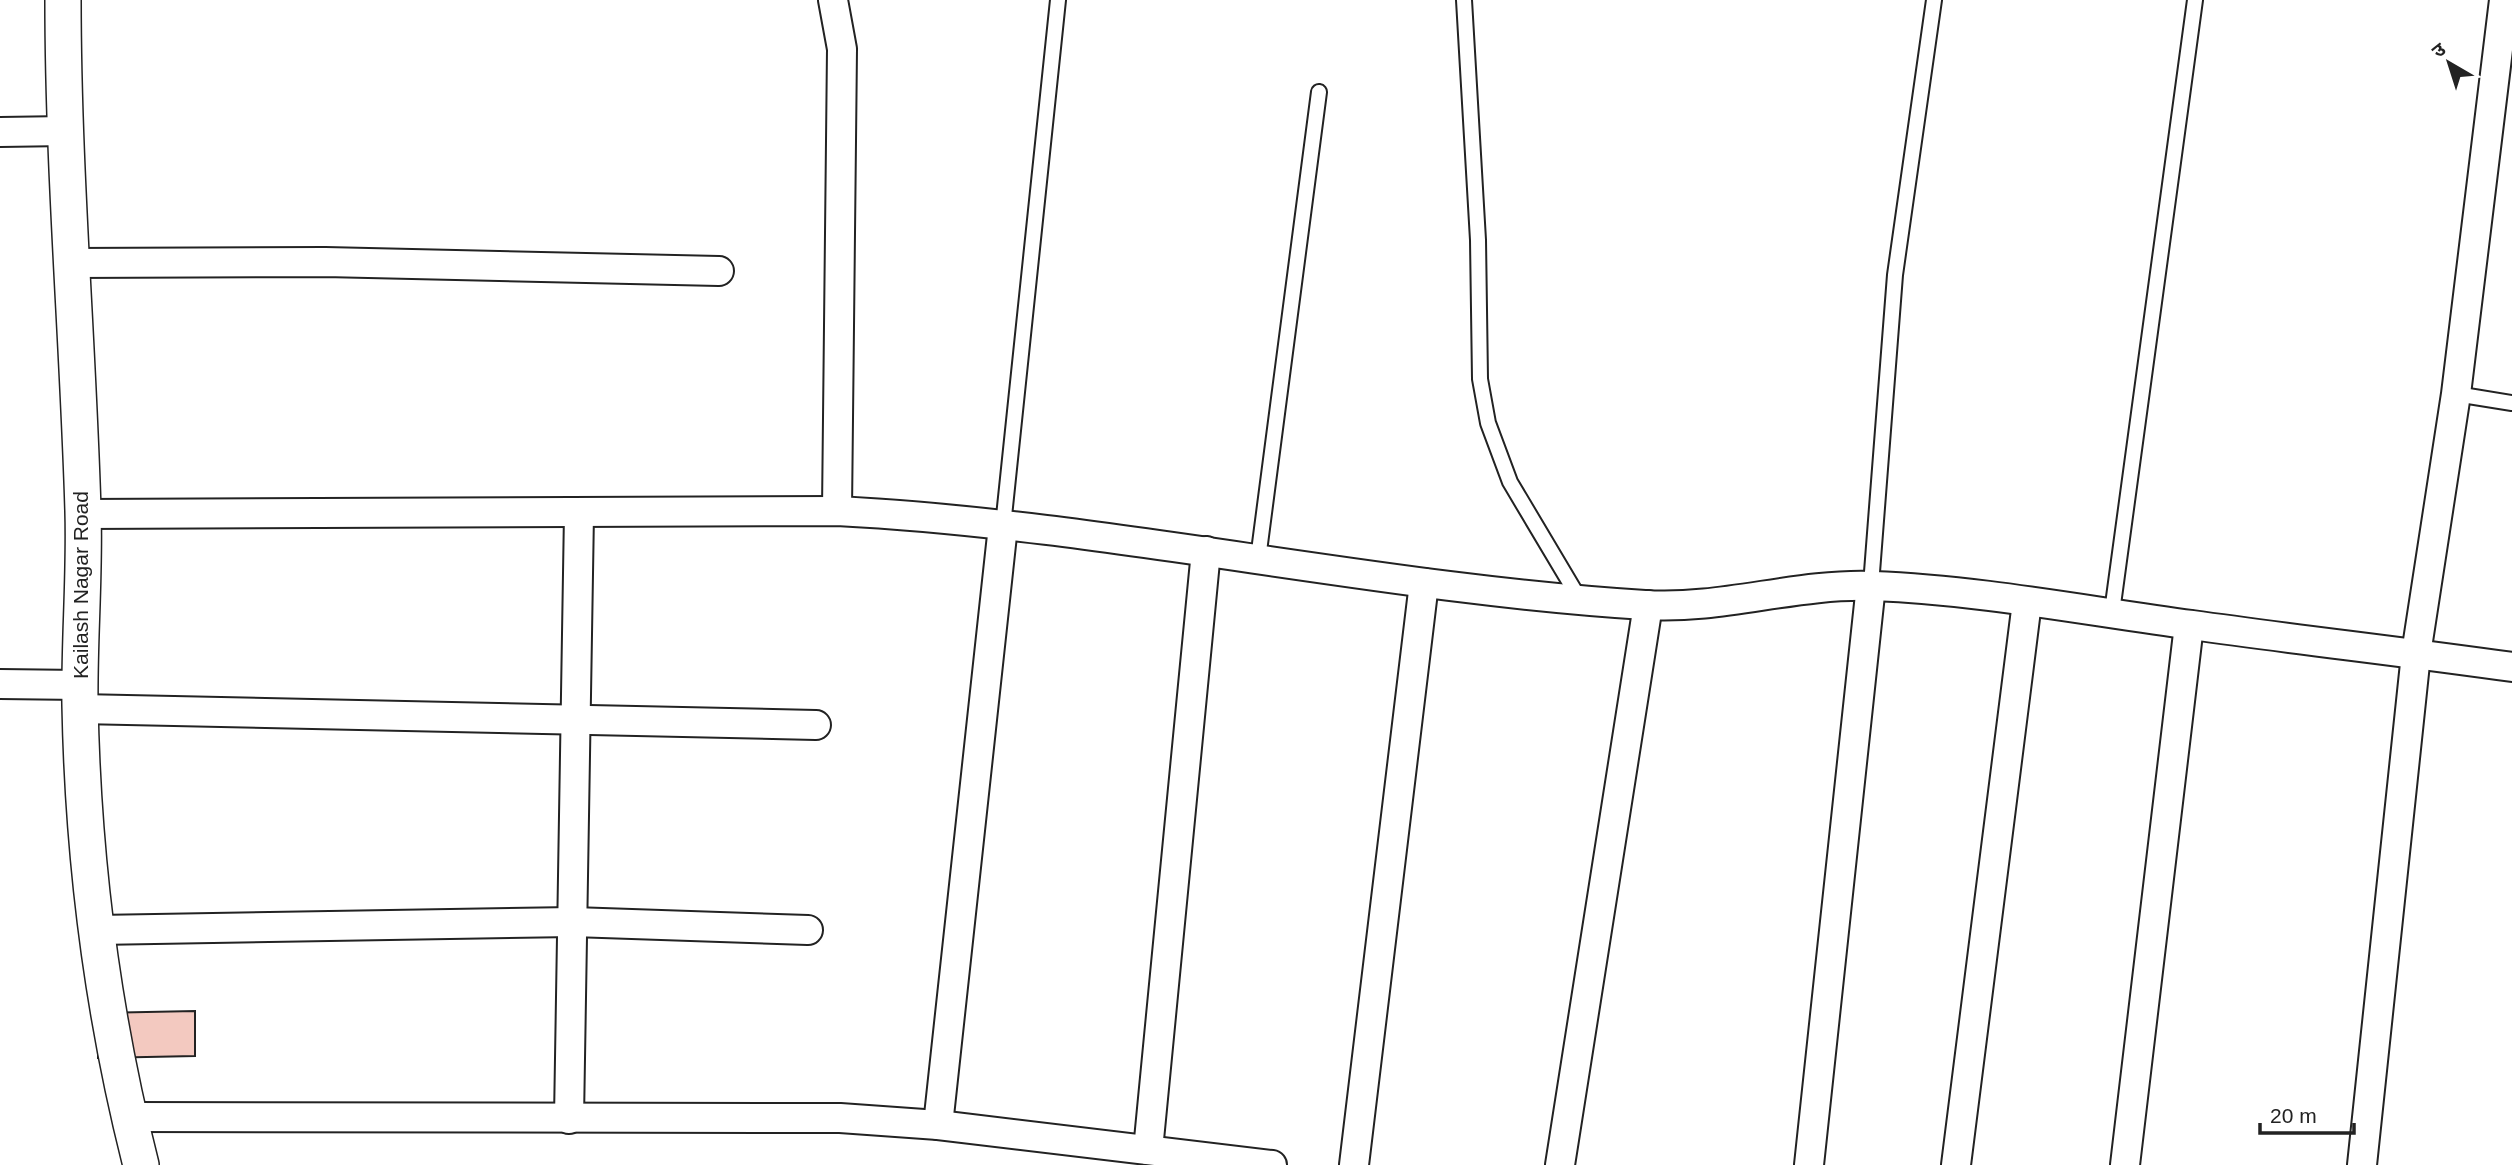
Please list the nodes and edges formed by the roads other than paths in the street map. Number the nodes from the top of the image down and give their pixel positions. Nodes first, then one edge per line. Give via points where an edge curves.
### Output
1 (63, 0) edge
2 (833, 0) edge
3 (1058, 0) edge
4 (1464, 0) edge
5 (1934, 0) edge
6 (2195, 0) edge
7 (2504, 0) edge
8 (2504, 73) edge
9 (1319, 92) dead end
10 (66, 131) junction
11 (0, 132) edge
12 (72, 263) junction
13 (719, 271) dead end
14 (2456, 394) junction
15 (2512, 403) edge
16 (836, 511) junction
17 (579, 513) junction
18 (83, 514) junction
19 (1003, 526) junction
20 (1206, 551) junction
21 (1258, 559) junction
22 (1424, 583) junction
23 (1871, 585) junction
24 (1579, 598) junction
25 (2027, 602) junction
26 (1648, 605) junction
27 (2112, 612) junction
28 (2189, 625) junction
29 (2416, 654) junction
30 (2512, 667) edge
31 (0, 684) edge
32 (80, 697) junction
33 (577, 719) junction
34 (816, 725) dead end
35 (573, 922) junction
36 (97, 930) junction
37 (808, 930) dead end
38 (129, 1117) junction
39 (569, 1119) junction
40 (939, 1125) junction
41 (1148, 1150) junction
42 (141, 1165) edge
43 (1272, 1165) edge
44 (1354, 1165) edge
45 (1560, 1165) edge
46 (1809, 1165) edge
47 (1956, 1165) edge
48 (2125, 1165) edge
49 (2362, 1165) edge

1 - 10 street, Kailash Nagar Road
2 - 16 street via 842,49
3 - 19 lane
4 - 24 lane via 1478,240 1480,379 1488,423 1510,482
5 - 23 lane via 1895,275
6 - 27 lane
7 - 8 street
8 - 14 street
9 - 21 lane
10 - 11 street
10 - 12 street, Kailash Nagar Road
12 - 13 street via 325,262
12 - 18 street, Kailash Nagar Road
14 - 15 lane
14 - 29 street
16 - 17 street
16 - 19 street
17 - 18 street
17 - 33 street
18 - 32 street, Kailash Nagar Road
19 - 20 street
19 - 40 street
20 - 21 street
20 - 41 street
21 - 22 street
22 - 24 street
22 - 44 street
23 - 25 street
23 - 26 street via 1787,591 1711,604
23 - 46 street
24 - 26 street
25 - 27 street
25 - 47 street
26 - 45 street
27 - 28 street
28 - 29 street
28 - 48 street
29 - 30 street
29 - 49 street
31 - 32 street
32 - 33 street
32 - 36 street, Kailash Nagar Road
33 - 34 street
33 - 35 street
35 - 36 street
35 - 37 street
35 - 39 street
36 - 38 street, Kailash Nagar Road
38 - 39 street
38 - 42 street, Kailash Nagar Road
39 - 40 street via 840,1118
40 - 41 street
41 - 43 street

